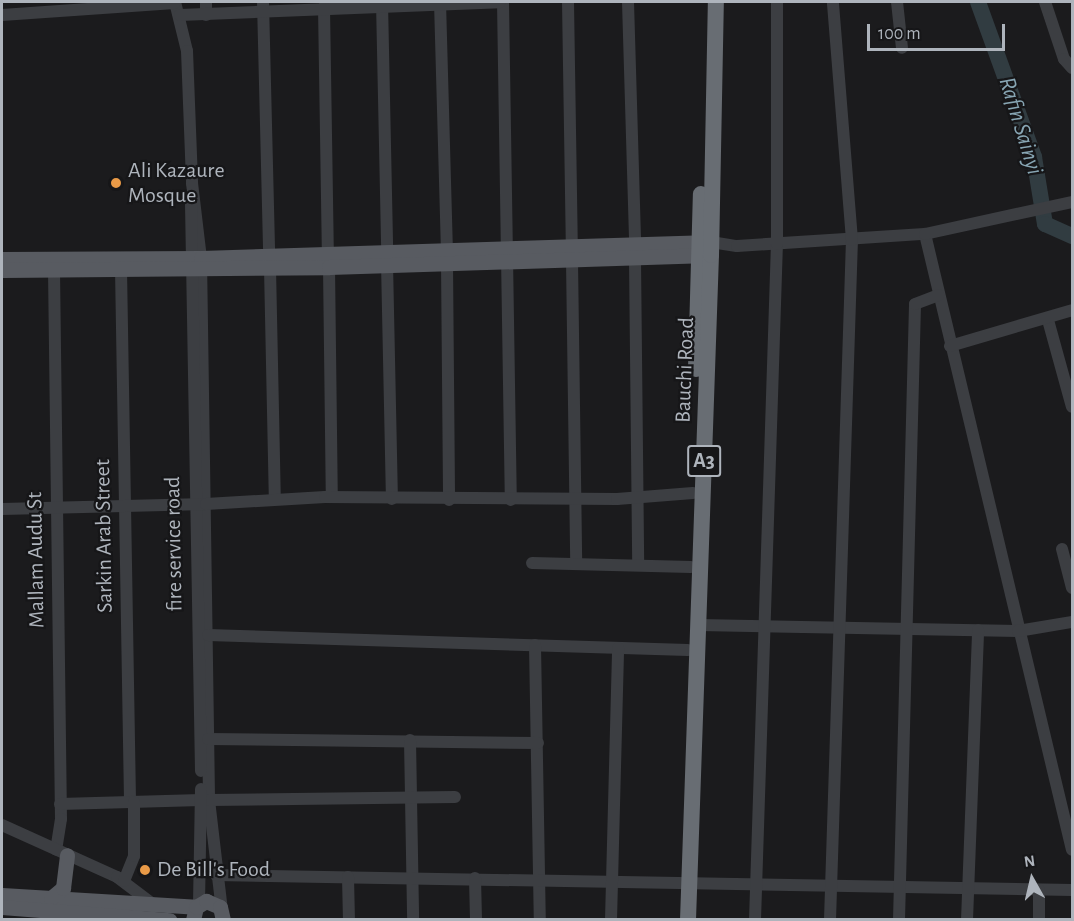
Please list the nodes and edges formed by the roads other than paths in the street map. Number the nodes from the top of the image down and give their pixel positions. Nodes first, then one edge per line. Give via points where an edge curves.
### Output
1 (206, 2) edge
2 (501, 2) edge
3 (568, 2) edge
4 (628, 2) edge
5 (707, 2) edge
6 (716, 2) edge
7 (777, 2) edge
8 (833, 2) edge
9 (897, 2) edge
10 (1045, 2) edge
11 (440, 3) edge
12 (382, 4) edge
13 (322, 5) edge
14 (177, 6) edge
15 (263, 6) edge
16 (2, 15) edge
17 (206, 15) junction
18 (902, 48) dead end
19 (1072, 68) edge
20 (1072, 202) edge
21 (925, 234) junction
22 (852, 240) junction
23 (777, 244) junction
24 (710, 249) junction
25 (635, 252) junction
26 (572, 254) junction
27 (508, 255) junction
28 (447, 256) junction
29 (387, 257) junction
30 (2, 259) edge
31 (329, 260) junction
32 (269, 261) junction
33 (196, 263) junction
34 (121, 269) junction
35 (2, 270) edge
36 (54, 270) junction
37 (938, 295) junction
38 (1072, 310) edge
39 (1048, 320) junction
40 (950, 346) junction
41 (1072, 407) edge
42 (693, 493) junction
43 (332, 497) junction
44 (637, 498) junction
45 (275, 499) junction
46 (392, 500) junction
47 (449, 500) junction
48 (511, 500) junction
49 (575, 500) junction
50 (200, 505) junction
51 (124, 506) junction
52 (56, 508) junction
53 (2, 509) edge
54 (1062, 549) dead end
55 (532, 563) dead end
56 (576, 564) junction
57 (638, 565) junction
58 (691, 567) junction
59 (1072, 588) edge
60 (1072, 622) edge
61 (766, 624) junction
62 (699, 625) junction
63 (837, 628) junction
64 (907, 630) junction
65 (978, 630) junction
66 (1018, 631) junction
67 (208, 635) junction
68 (535, 645) junction
69 (618, 648) junction
70 (688, 650) junction
71 (208, 739) junction
72 (410, 740) junction
73 (538, 743) junction
74 (455, 797) dead end
75 (411, 798) junction
76 (205, 800) junction
77 (132, 802) junction
78 (60, 804) junction
79 (2, 825) edge
80 (1072, 850) edge
81 (62, 852) junction
82 (216, 875) junction
83 (348, 877) junction
84 (413, 877) junction
85 (476, 878) junction
86 (541, 879) junction
87 (124, 881) junction
88 (613, 881) junction
89 (685, 884) junction
90 (756, 887) junction
91 (831, 887) junction
92 (900, 889) junction
93 (1039, 890) junction
94 (1072, 890) edge
95 (967, 891) junction
96 (2, 895) edge
97 (154, 905) junction
98 (2, 907) edge
99 (47, 909) edge
100 (196, 910) edge
101 (225, 915) edge
102 (108, 916) edge
103 (168, 920) edge
104 (349, 920) edge
105 (413, 920) edge
106 (476, 920) edge
107 (540, 920) edge
108 (612, 920) edge
109 (679, 920) edge
110 (688, 920) edge
111 (755, 920) edge
112 (830, 920) edge
113 (899, 920) edge
114 (967, 920) edge
115 (1039, 920) edge

1 - 17 street
2 - 11 street
2 - 27 street
3 - 26 street
4 - 25 street
5 - 24 highway, Bauchi Road / A3
6 - 24 highway, Bauchi Road / A3
7 - 23 street
8 - 22 street
9 - 18 street
10 - 19 street via 1064,59
11 - 12 street
11 - 28 street
12 - 13 street
12 - 29 street
13 - 15 street
13 - 31 street
14 - 16 street
14 - 17 street
14 - 33 street, fire service road via 189,69
15 - 17 street
15 - 32 street
20 - 21 street
21 - 22 street
21 - 37 street
22 - 23 street
22 - 63 street
23 - 24 street
23 - 61 street
24 - 25 main road
24 - 42 highway, Bauchi Road / A3
24 - 62 highway, Bauchi Road / A3
25 - 26 main road
25 - 44 street
26 - 27 main road
26 - 49 street
27 - 28 main road
27 - 48 street
28 - 29 main road
28 - 47 street
29 - 31 main road
29 - 46 street
30 - 33 main road
31 - 32 main road
31 - 43 street
32 - 33 main road
32 - 45 street
33 - 34 main road
33 - 50 street, fire service road
34 - 36 main road
34 - 51 street, Sarkin Arab Street
35 - 36 main road
36 - 52 street, Mallam Audu St
37 - 40 street
37 - 64 street via 915,304
38 - 39 street
39 - 40 street
39 - 41 street
40 - 66 street
42 - 44 street
42 - 58 highway, Bauchi Road / A3
43 - 45 street
43 - 46 street
44 - 49 street
44 - 57 street
45 - 50 street
46 - 47 street
47 - 48 street
48 - 49 street
49 - 56 street
50 - 51 street
50 - 67 street
50 - 76 street, fire service road
51 - 52 street
51 - 77 street, Sarkin Arab Street
52 - 53 street
52 - 78 street, Mallam Audu St
54 - 59 street
55 - 56 street
56 - 57 street
57 - 58 street
58 - 70 highway, Bauchi Road / A3
60 - 66 street
61 - 62 street
61 - 63 street
61 - 90 street
62 - 89 highway, Bauchi Road / A3
63 - 64 street
63 - 91 street
64 - 65 street
64 - 92 street
65 - 66 street
65 - 95 street
66 - 80 street
67 - 68 street
67 - 71 street
68 - 69 street
68 - 73 street
69 - 70 street
69 - 88 street
70 - 89 highway, Bauchi Road / A3
71 - 72 street
71 - 76 street
72 - 73 street
72 - 75 street
73 - 86 street
74 - 75 street
75 - 76 street
75 - 84 street
76 - 77 street
76 - 82 street
76 - 100 street, fire service road
77 - 78 street
77 - 87 street, Sarkin Arab Street via 134,856
78 - 81 street, Mallam Audu St
79 - 81 street
81 - 87 street
81 - 99 main road via 63,888
82 - 83 street
82 - 101 street
83 - 84 street
83 - 104 street
84 - 85 street
84 - 105 street
85 - 86 street
85 - 106 street
86 - 88 street
86 - 107 street
87 - 97 street
88 - 89 street
88 - 108 street
89 - 90 street
89 - 109 highway, Bauchi Road / A3
89 - 110 highway, Bauchi Road / A3
90 - 91 street
90 - 111 street
91 - 92 street
91 - 112 street
92 - 95 street
92 - 113 street
93 - 94 street
93 - 95 street
93 - 115 street
95 - 114 street
96 - 99 main road
97 - 99 main road
97 - 100 main road
98 - 99 main road
99 - 102 main road
100 - 101 main road via 210,902
102 - 103 main road

